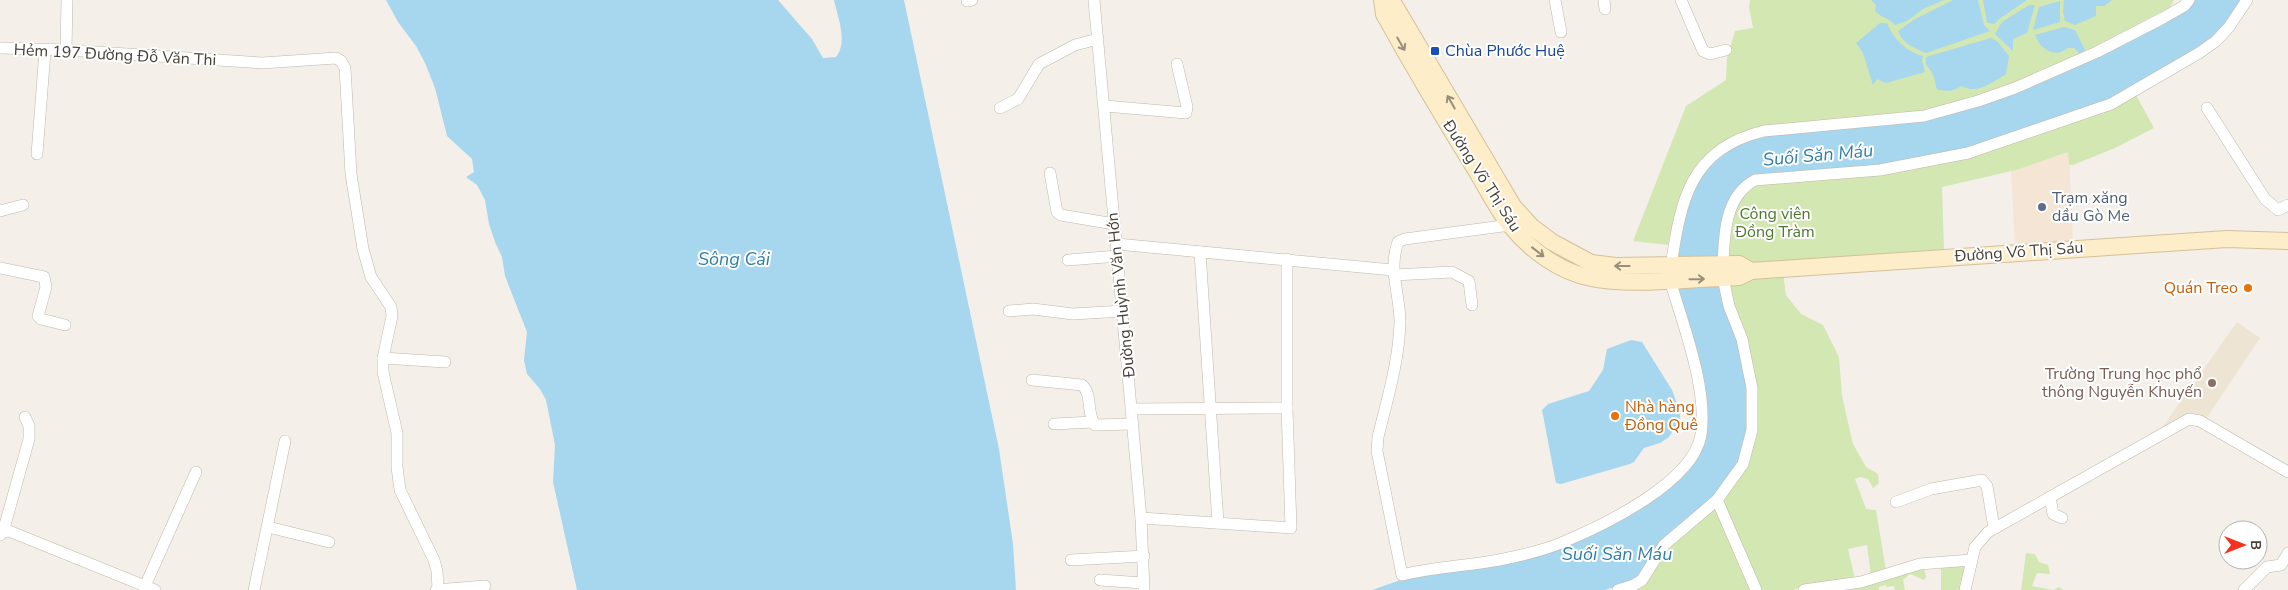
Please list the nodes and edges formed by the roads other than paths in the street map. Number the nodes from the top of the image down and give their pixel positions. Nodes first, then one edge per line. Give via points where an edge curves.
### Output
1 (67, 0) edge
2 (1094, 0) edge
3 (1382, 0) edge
4 (1387, 0) edge
5 (1555, 0) edge
6 (1681, 0) edge
7 (2190, 0) edge
8 (2247, 0) edge
9 (1561, 32) dead end
10 (1098, 38) junction
11 (0, 48) edge
12 (66, 50) junction
13 (1726, 50) dead end
14 (45, 51) junction
15 (1177, 64) dead end
16 (1105, 106) junction
17 (1000, 108) dead end
18 (2207, 108) dead end
19 (37, 154) dead end
20 (1050, 172) dead end
21 (23, 205) dead end
22 (2288, 205) edge
23 (0, 211) edge
24 (1114, 224) junction
25 (1510, 225) junction
26 (2288, 241) edge
27 (1117, 244) junction
28 (1200, 252) junction
29 (1118, 256) junction
30 (1288, 259) junction
31 (1068, 260) dead end
32 (0, 268) edge
33 (1723, 271) junction
34 (1394, 272) junction
35 (1670, 273) junction
36 (1472, 305) dead end
37 (1009, 310) dead end
38 (1123, 311) junction
39 (65, 325) dead end
40 (383, 358) junction
41 (445, 362) dead end
42 (1032, 380) dead end
43 (1288, 408) junction
44 (1132, 409) junction
45 (1211, 409) junction
46 (25, 417) dead end
47 (1093, 422) junction
48 (1054, 424) dead end
49 (1133, 424) junction
50 (285, 441) dead end
51 (196, 472) dead end
52 (2288, 472) edge
53 (2050, 497) junction
54 (1717, 500) junction
55 (1896, 502) dead end
56 (1141, 518) junction
57 (2062, 518) dead end
58 (1218, 523) junction
59 (268, 527) junction
60 (1994, 528) junction
61 (2, 533) edge
62 (329, 542) dead end
63 (2288, 553) edge
64 (1144, 556) junction
65 (1072, 560) dead end
66 (1971, 560) junction
67 (1100, 580) dead end
68 (485, 586) dead end
69 (1144, 586) edge
70 (150, 588) edge
71 (254, 590) edge
72 (437, 590) edge
73 (1618, 590) edge
74 (1756, 590) edge
75 (1804, 590) edge
76 (1965, 590) edge
77 (2244, 590) edge

1 - 12 street
2 - 10 street, Đường Huỳnh Văn Hớn
3 -> 25 main road, Đường Võ Thị Sáu via 1384,14 1439,112
35 -> 4 main road, Đường Võ Thị Sáu via 1591,263 1564,250 1532,227 1513,206 1395,6
5 - 9 street
6 - 13 street via 1703,50 1710,54
7 - 35 street via 2098,52 1978,101 1924,116 1764,131 1723,146 1699,172 1683,201
8 - 33 street via 2230,27 2216,41 2111,104 1968,153 1896,168 1764,178 1748,184 1738,193 1732,206 1725,233
10 - 16 street, Đường Huỳnh Văn Hớn
10 - 17 street via 1075,45 1039,64 1018,99
11 - 14 street, Hẻm 197 Đường Đỗ Văn Thi
12 - 14 street, Hẻm 197 Đường Đỗ Văn Thi
12 - 40 street, Hẻm 197 Đường Đỗ Văn Thi via 230,62 282,63 336,58 341,61 351,174 363,249 371,277 392,307
14 - 19 street
15 - 16 street via 1186,113
16 - 24 street, Đường Huỳnh Văn Hớn
18 - 22 street via 2265,199 2278,210
20 - 24 street via 1057,212
21 - 23 street
24 - 27 street, Đường Huỳnh Văn Hớn
25 - 34 street via 1398,242
25 -> 35 main road, Đường Võ Thị Sáu via 1530,245 1563,269 1590,278 1618,281
26 - 33 main road, Đường Võ Thị Sáu via 2217,240 1751,271 1740,264
27 - 28 street
27 - 29 street, Đường Huỳnh Văn Hớn
28 - 30 street
28 - 45 street
29 - 31 street
29 - 38 street, Đường Huỳnh Văn Hớn
30 - 34 street
30 - 43 street
32 - 39 street via 44,277 46,286 38,316
33 - 35 main road, Đường Võ Thị Sáu
33 - 54 street via 1729,306 1746,353 1753,412 1743,464
34 - 35 street via 1399,341 1377,451 1402,575 1500,560 1560,544 1642,500 1684,466 1700,437 1701,401
34 - 36 street via 1457,274 1469,281
37 - 38 street via 1033,308 1073,314
38 - 44 street, Đường Huỳnh Văn Hớn
40 - 41 street
40 - 72 street via 385,386 397,432 400,490 434,560 438,571
42 - 47 street via 1082,385 1088,395
43 - 45 street
43 - 58 street via 1291,528
44 - 45 street
44 - 49 street, Đường Huỳnh Văn Hớn
45 - 58 street
46 - 61 street via 29,439
47 - 48 street
47 - 49 street via 1100,426
49 - 56 street, Đường Huỳnh Văn Hớn
50 - 59 street
51 - 70 street
52 - 53 street via 2200,421 2190,419
53 - 57 street via 2053,514
53 - 60 street
54 - 73 street via 1664,545 1642,580
54 - 74 street
55 - 60 street via 1938,487 1982,480 1987,486
56 - 58 street
56 - 64 street, Đường Huỳnh Văn Hớn
59 - 62 street
59 - 71 street
60 - 66 street via 1977,542
61 - 70 street via 9,531
63 - 77 street via 2281,565 2267,567
64 - 65 street
64 - 69 street, Đường Huỳnh Văn Hớn
66 - 75 street via 1920,564 1861,582
66 - 76 street
67 - 69 street
68 - 72 street

